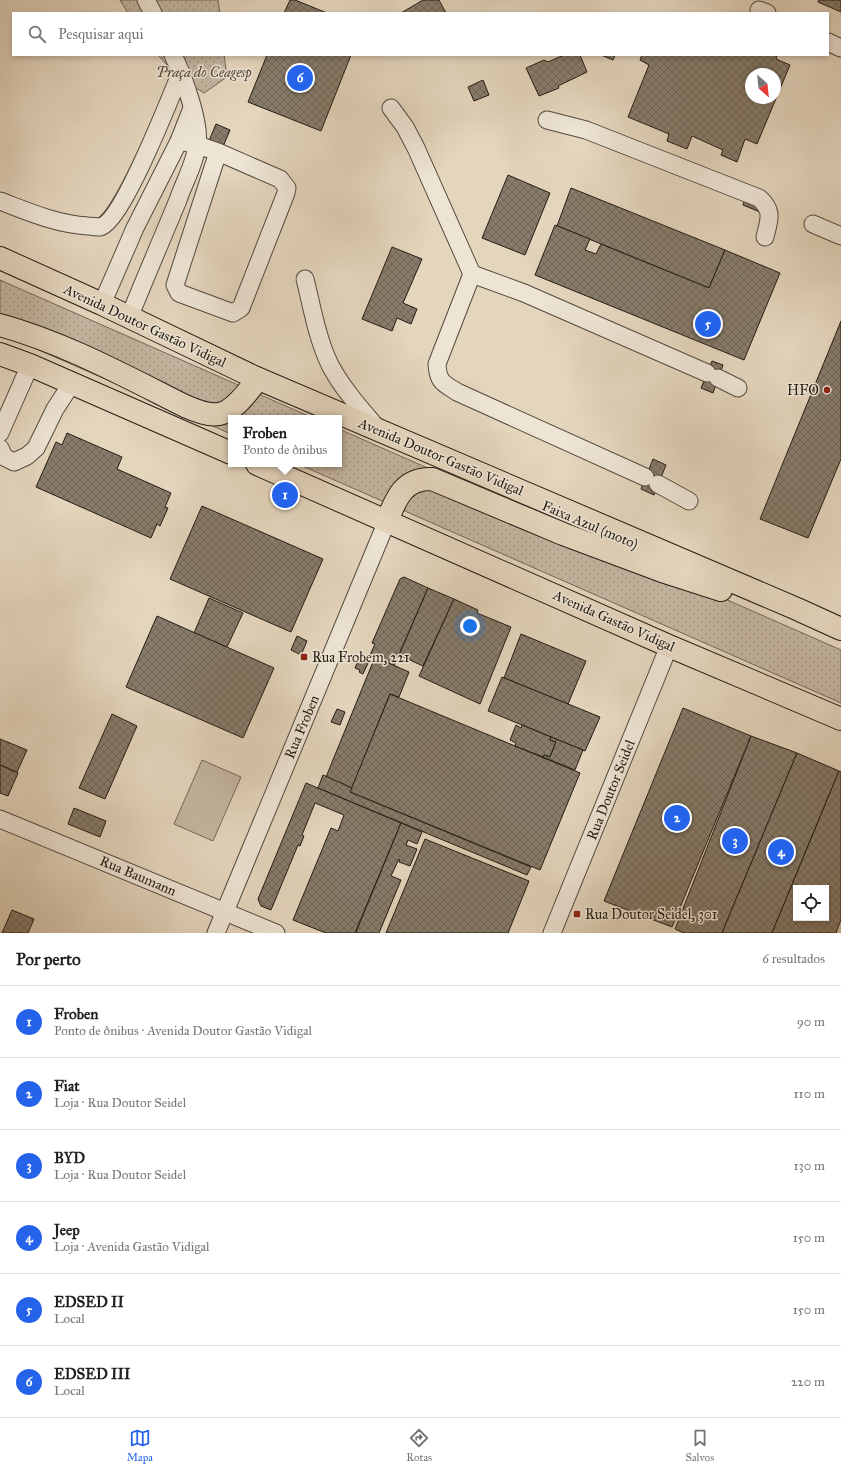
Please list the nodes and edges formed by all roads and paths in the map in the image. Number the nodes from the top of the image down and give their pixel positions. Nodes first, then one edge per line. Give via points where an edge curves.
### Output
1 (146, 0) edge
2 (152, 12) edge
3 (829, 42) edge
4 (841, 48) edge
5 (173, 56) edge
6 (181, 72) junction
7 (192, 108) junction
8 (391, 108) dead end
9 (547, 120) dead end
10 (179, 141) junction
11 (198, 145) junction
12 (218, 152) junction
13 (0, 201) edge
14 (813, 224) dead end
15 (841, 236) edge
16 (765, 237) dead end
17 (0, 258) edge
18 (0, 263) edge
19 (472, 274) junction
20 (306, 279) dead end
21 (102, 304) junction
22 (129, 318) junction
23 (0, 324) edge
24 (1, 358) edge
25 (30, 365) junction
26 (257, 380) junction
27 (72, 383) junction
28 (738, 388) dead end
29 (333, 415) edge
30 (341, 415) edge
31 (342, 415) edge
32 (342, 419) edge
33 (380, 431) junction
34 (0, 433) edge
35 (0, 448) edge
36 (228, 451) edge
37 (264, 467) edge
38 (689, 501) dead end
39 (387, 521) junction
40 (766, 601) junction
41 (798, 609) junction
42 (841, 629) edge
43 (841, 634) edge
44 (670, 646) junction
45 (841, 719) edge
46 (0, 819) edge
47 (225, 912) junction
48 (216, 933) edge
49 (276, 933) edge
50 (552, 933) edge

1 - 2 street
3 - 4 street
5 - 6 street
6 - 7 street
6 - 13 street via 142,162 122,201 105,224 100,227 69,225
7 - 10 street
7 - 11 street
8 - 19 street via 416,148
9 - 16 street via 586,130 759,198 770,214
10 - 11 street
10 - 21 street via 135,228
11 - 12 street
11 - 22 street
12 - 12 street via 280,179 287,188 240,308 233,314 179,293 175,285
14 - 15 street
17 - 21 highway, Avenida Doutor Gastão Vidigal
18 - 26 street, Faixa Azul (moto)
19 - 28 street via 524,293
19 - 38 street via 437,364 438,376 443,383 457,392 652,481
20 - 33 street via 330,365
21 - 22 highway, Avenida Doutor Gastão Vidigal
22 - 26 highway, Avenida Doutor Gastão Vidigal
23 - 26 highway via 59,345 202,413 223,413 238,402
24 - 25 highway
25 - 27 highway
25 - 34 street
26 - 29 street, Faixa Azul (moto)
26 - 30 highway, Avenida Doutor Gastão Vidigal
27 - 35 street via 55,409 36,448 14,462 4,457
27 - 36 highway
31 - 33 highway, Avenida Doutor Gastão Vidigal
32 - 40 street, Faixa Azul (moto)
33 - 41 highway, Avenida Doutor Gastão Vidigal
37 - 39 highway
39 - 40 highway via 394,504 407,486 422,479 432,479 563,534 662,571 724,591
39 - 44 highway, Avenida Gastão Vidigal
39 - 47 street, Rua Froben
40 - 41 highway
40 - 43 street, Faixa Azul (moto)
41 - 42 highway
44 - 45 highway, Avenida Gastão Vidigal
44 - 50 street, Rua Doutor Seidel
46 - 47 street, Rua Baumann
47 - 48 street, Rua Froben
47 - 49 street, Rua Baumann

